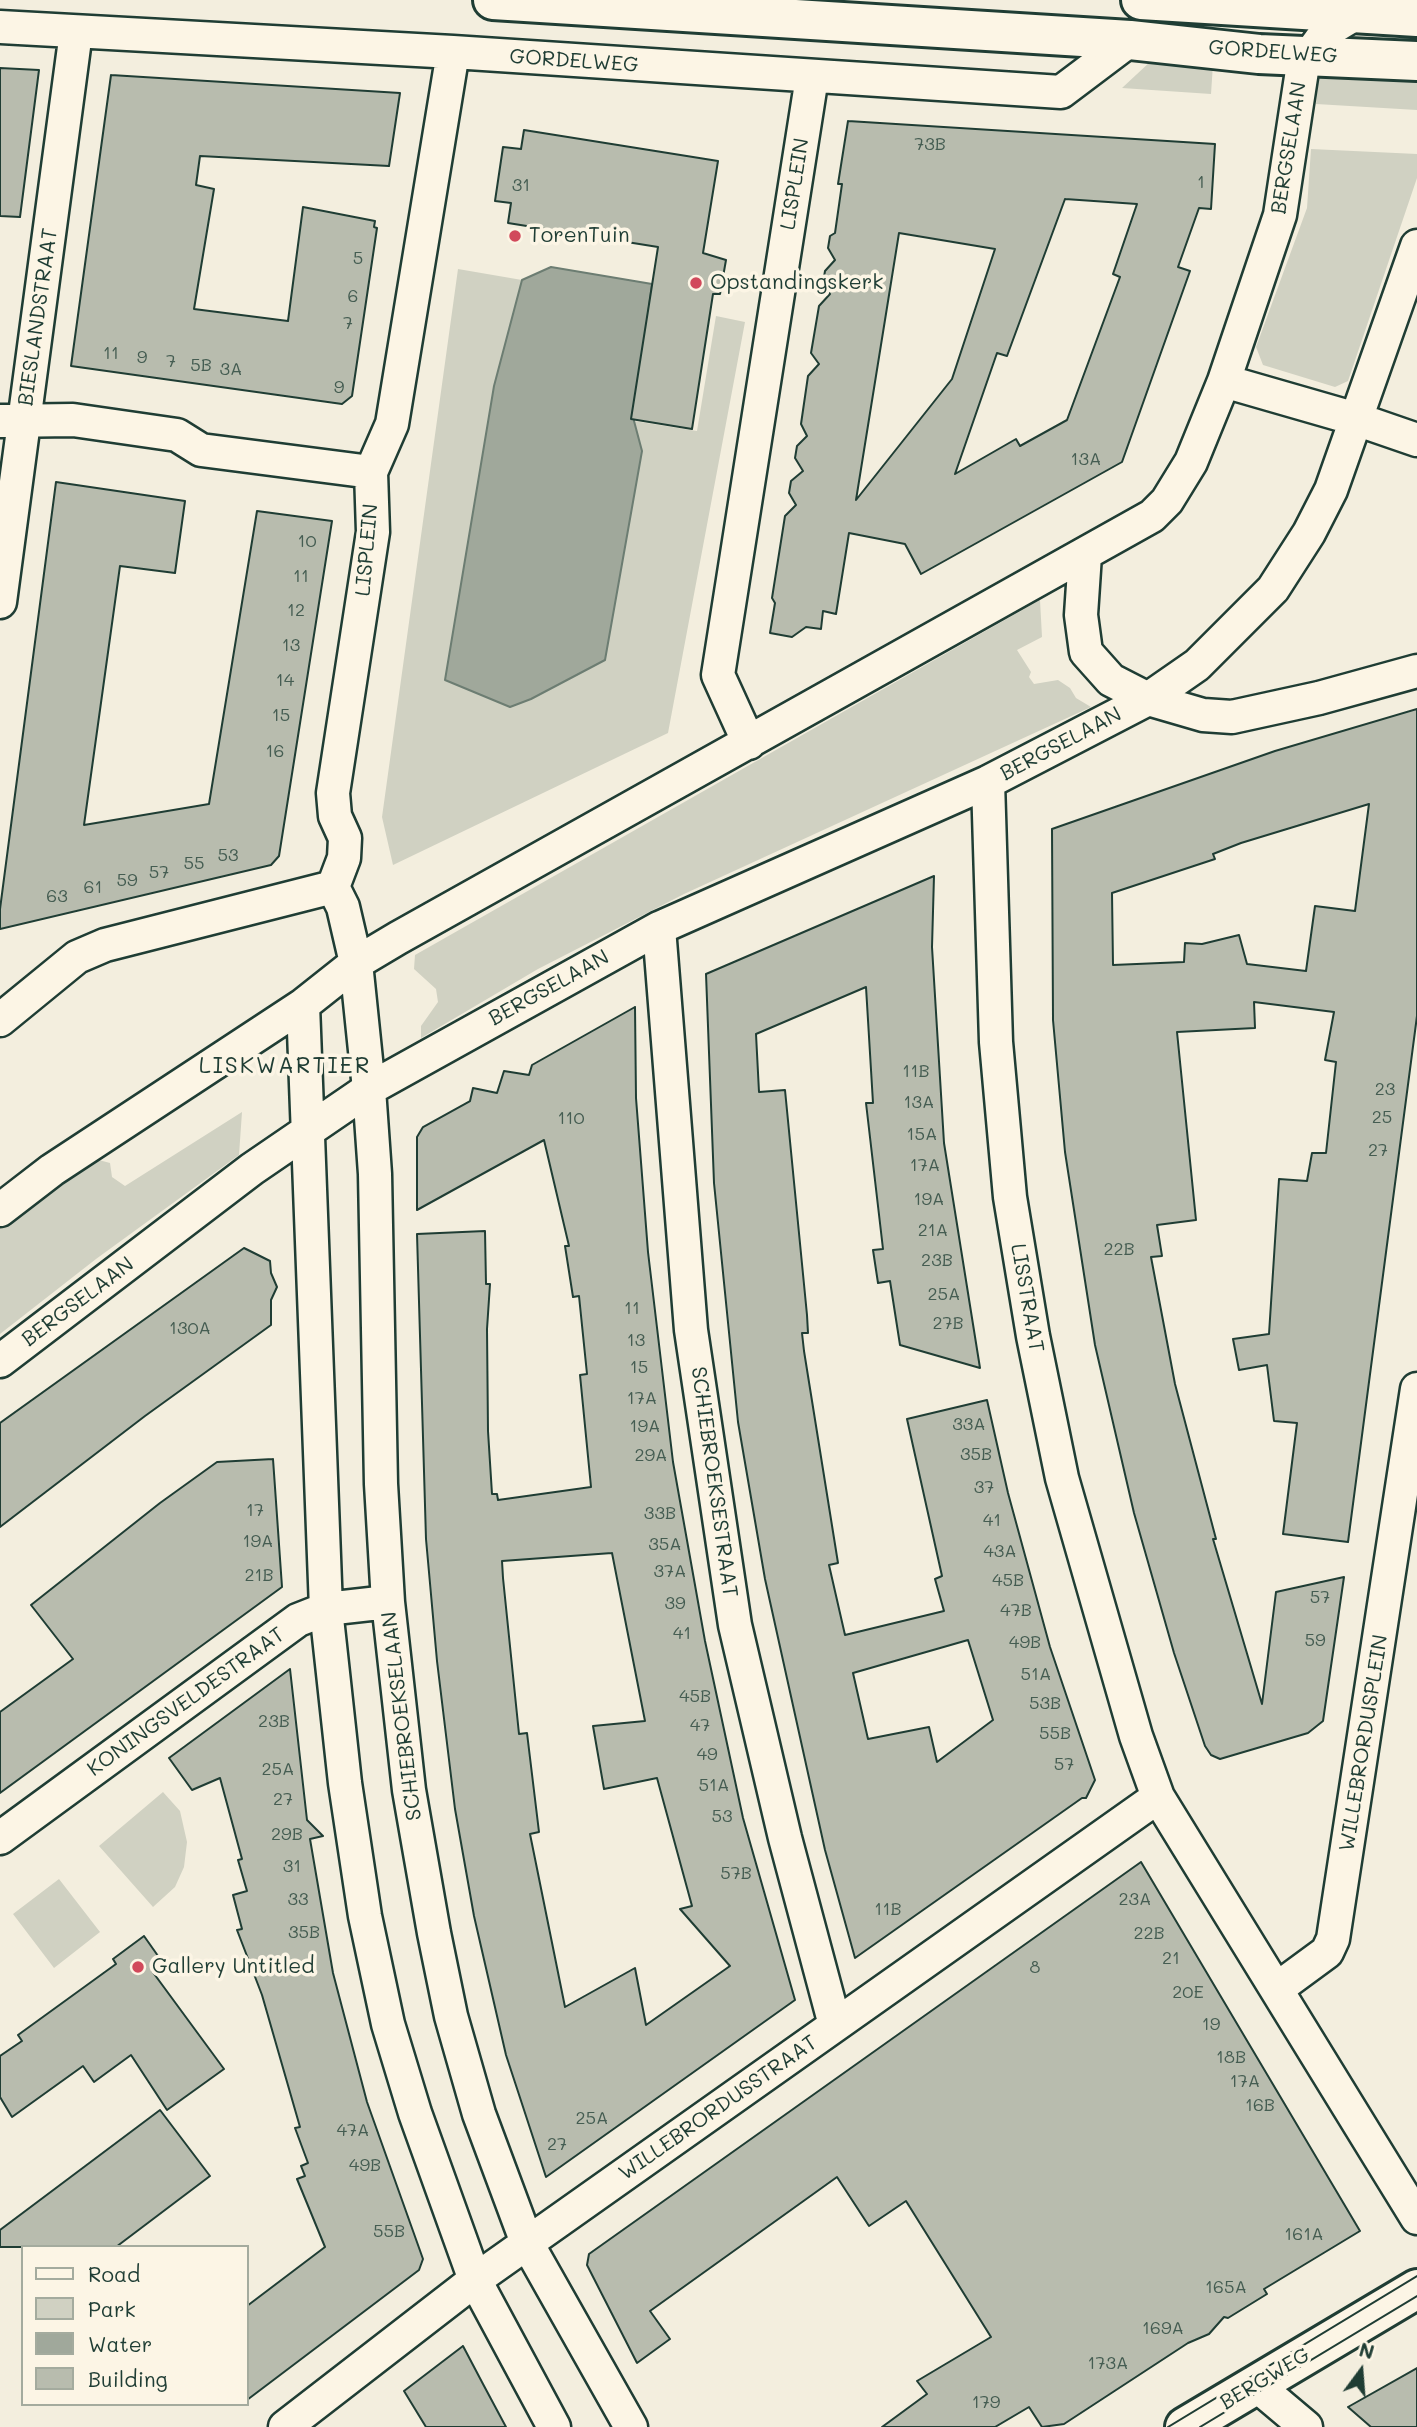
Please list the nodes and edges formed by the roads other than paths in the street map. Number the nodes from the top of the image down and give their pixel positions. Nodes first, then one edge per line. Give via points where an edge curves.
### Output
1 (493, 0) edge
2 (1141, 0) edge
3 (1355, 14) junction
4 (1417, 17) edge
5 (0, 27) edge
6 (76, 32) junction
7 (1130, 40) junction
8 (453, 52) junction
9 (1307, 56) junction
10 (1417, 61) edge
11 (812, 77) junction
12 (1417, 246) edge
13 (1224, 381) junction
14 (1356, 419) junction
15 (12, 420) edge
16 (1417, 440) edge
17 (371, 472) junction
18 (1085, 555) junction
19 (0, 602) edge
20 (1417, 671) edge
21 (1148, 699) junction
22 (749, 743) junction
23 (988, 782) junction
24 (333, 887) junction
25 (659, 928) junction
26 (356, 963) junction
27 (303, 1005) junction
28 (2, 1016) edge
29 (369, 1090) junction
30 (308, 1129) junction
31 (0, 1210) edge
32 (0, 1361) edge
33 (1417, 1389) edge
34 (388, 1602) junction
35 (326, 1609) junction
36 (1158, 1797) junction
37 (0, 1838) edge
38 (1278, 1988) junction
39 (835, 2025) junction
40 (1417, 2218) edge
41 (527, 2243) junction
42 (475, 2280) junction
43 (1417, 2289) edge
44 (1255, 2385) junction
45 (285, 2427) edge
46 (554, 2427) edge
47 (631, 2427) edge
48 (1185, 2427) edge
49 (1306, 2427) edge

1 - 7 main road, GORDELWEG
2 - 3 main road, GORDELWEG
3 - 4 main road, GORDELWEG
3 - 9 street, BERGSELAAN via 1327,32
5 - 6 street, GORDELWEG
6 - 8 street, GORDELWEG
6 - 15 street, BIESLANDSTRAAT
7 - 9 main road, GORDELWEG
7 - 11 street, GORDELWEG via 1061,92
8 - 11 street, GORDELWEG
8 - 17 street, LISPLEIN via 392,424
9 - 10 main road, GORDELWEG
9 - 13 street, BERGSELAAN via 1294,110 1280,215
11 - 22 street, LISPLEIN via 718,675
12 - 14 street, BERGSELAAN
13 - 14 street
13 - 18 street, BERGSELAAN via 1191,462 1167,501 1152,516
14 - 16 street
14 - 21 street, BERGSELAAN via 1331,490 1273,589 1197,665
15 - 17 street via 72,420 177,435 201,450
15 - 19 street, BIESLANDSTRAAT
17 - 24 street, LISPLEIN via 373,533 333,793 335,816 345,838 344,858
18 - 21 street, BERGSELAAN via 1081,615 1086,652 1111,680
18 - 22 street, BERGSELAAN
20 - 21 street, BERGSELAAN via 1232,717 1203,715
21 - 23 street, BERGSELAAN
22 - 26 street, BERGSELAAN
23 - 25 street, BERGSELAAN
23 - 36 street, LISSTRAAT via 996,1042 1010,1197 1033,1336 1062,1478
24 - 26 street
24 - 28 street via 105,945 77,957
25 - 29 street, BERGSELAAN
25 - 39 street, SCHIEBROEKSESTRAAT via 691,1329 735,1625
26 - 27 street, BERGSELAAN
26 - 29 street, SCHIEBROEKSELAAN
27 - 30 street
27 - 31 street, BERGSELAAN via 52,1170
29 - 30 street, BERGSELAAN
29 - 34 street, SCHIEBROEKSELAAN
30 - 32 street, BERGSELAAN
30 - 35 street
33 - 38 street, WILLEBRORDUSPLEIN via 1333,1939 1327,1952
34 - 35 street, KONINGSVELDESTRAAT
34 - 41 street, SCHIEBROEKSELAAN via 409,1790 451,2016 480,2114
35 - 37 street, KONINGSVELDESTRAAT via 299,1620
35 - 42 street via 360,1889 388,2024
36 - 38 street
36 - 39 street, WILLEBRORDUSSTRAAT
38 - 40 street
39 - 41 street, WILLEBRORDUSSTRAAT
41 - 42 street, WILLEBRORDUSSTRAAT
41 - 47 street, SCHIEBROEKSELAAN
42 - 45 street, WILLEBRORDUSSTRAAT
42 - 46 street
43 - 44 main road, BERGWEG
44 - 48 main road, BERGWEG
44 - 49 street

